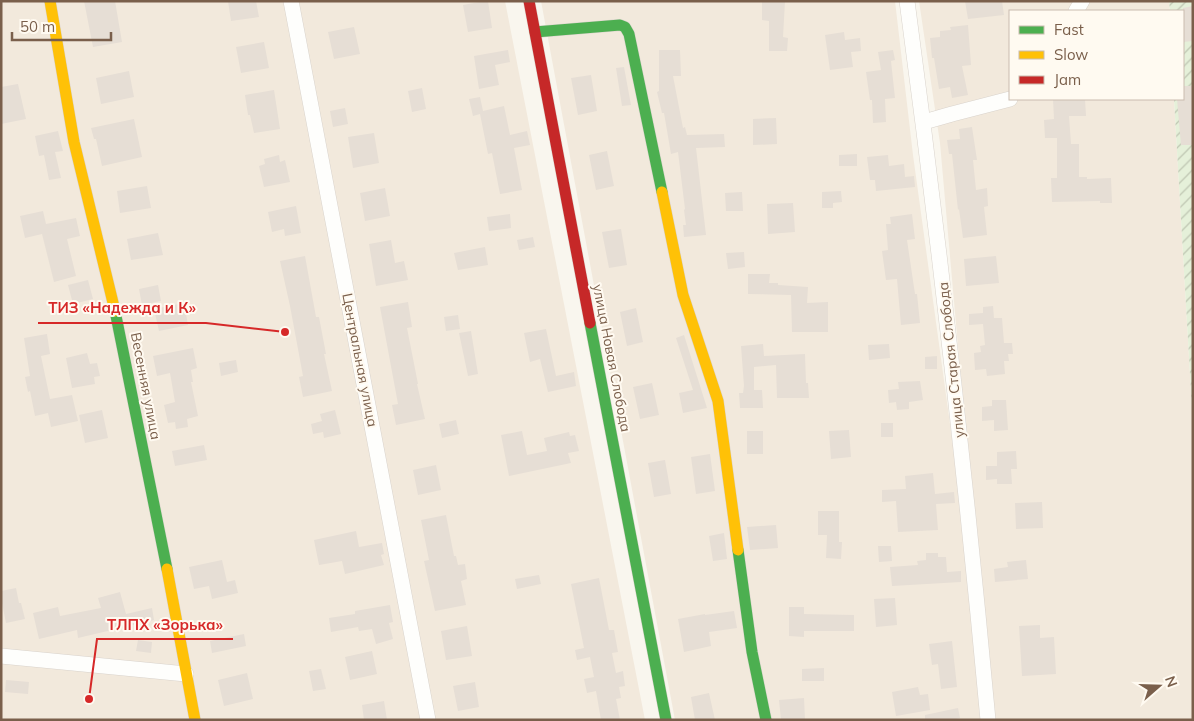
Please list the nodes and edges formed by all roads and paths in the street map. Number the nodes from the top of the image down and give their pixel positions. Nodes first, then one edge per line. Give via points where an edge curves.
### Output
1 (50, 1) edge
2 (291, 1) edge
3 (529, 1) edge
4 (908, 1) edge
5 (535, 32) junction
6 (1009, 99) edge
7 (924, 122) junction
8 (1, 656) edge
9 (186, 674) junction
10 (195, 720) edge
11 (428, 720) edge
12 (666, 720) edge
13 (766, 720) edge
14 (988, 720) edge

1 - 9 street, Весенняя улица via 74,142 117,318
2 - 11 street, Центральная улица
3 - 5 street, улица Новая Слобода
4 - 7 street, улица Старая Слобода
5 - 12 street, улица Новая Слобода
5 - 13 street via 620,25 629,34 683,295 718,401 752,652
6 - 7 street
7 - 14 street, улица Старая Слобода
8 - 9 street
9 - 10 street, Весенняя улица

